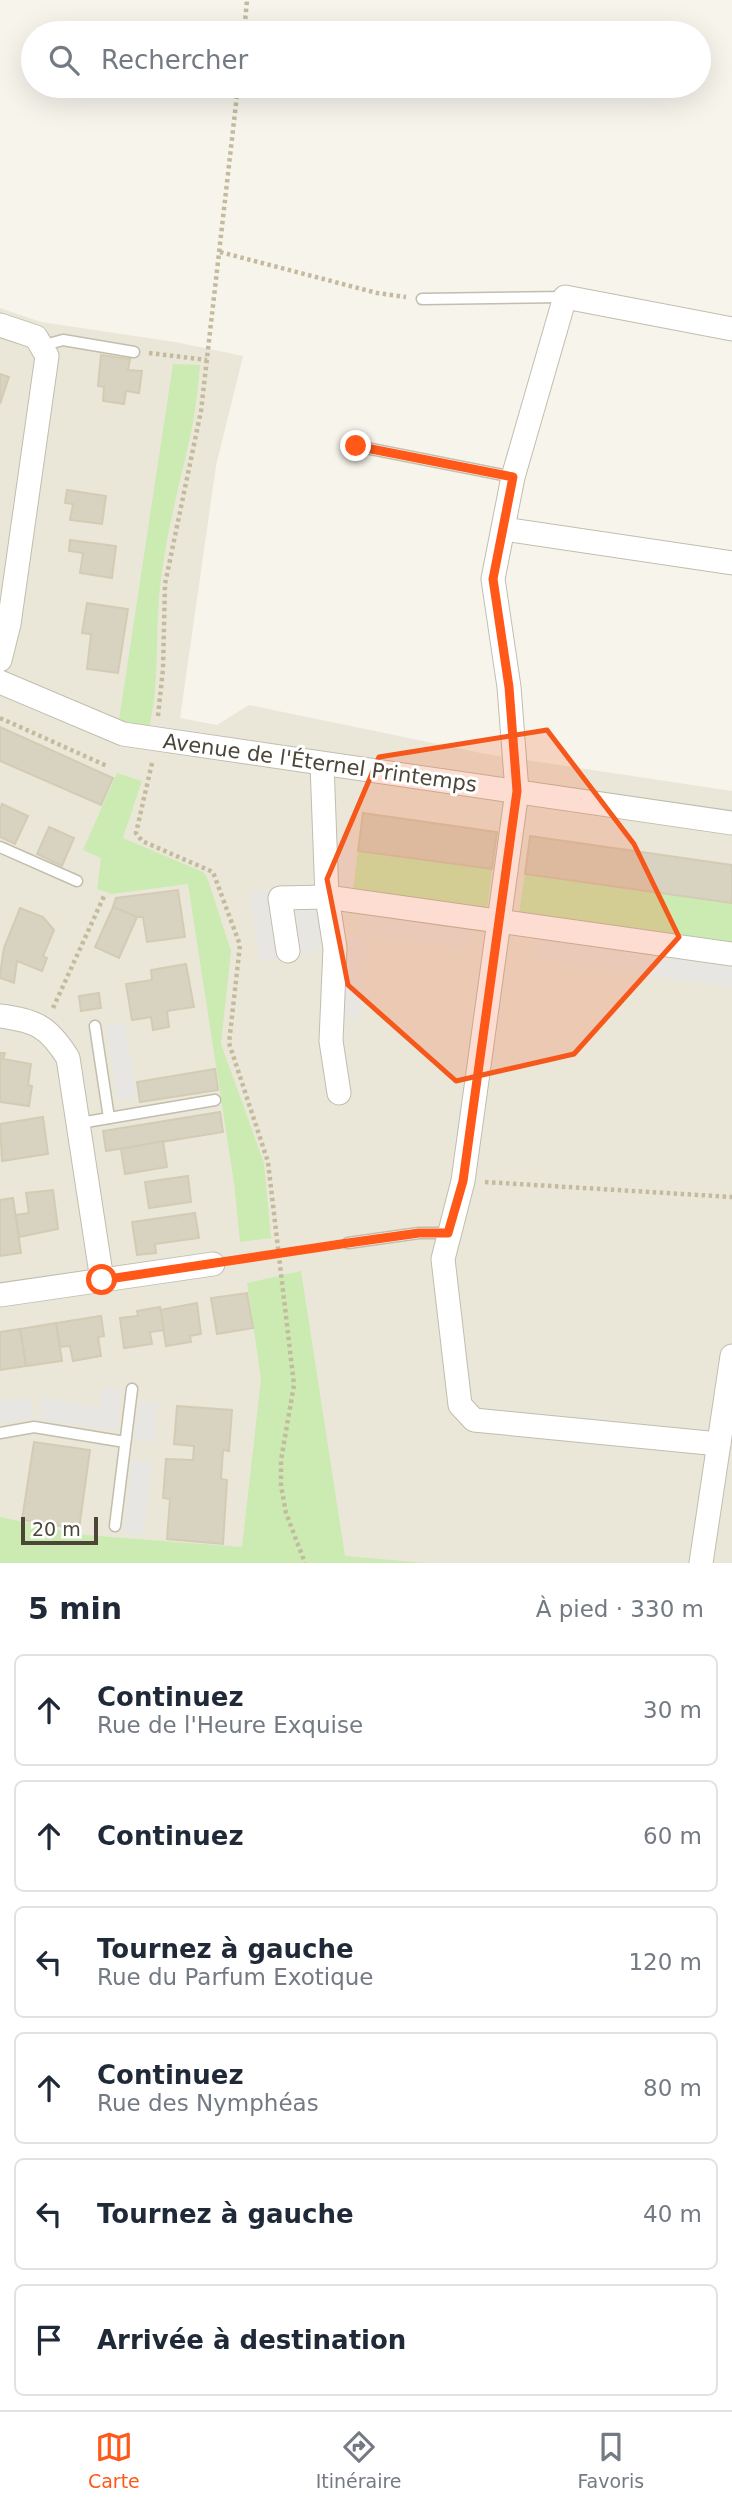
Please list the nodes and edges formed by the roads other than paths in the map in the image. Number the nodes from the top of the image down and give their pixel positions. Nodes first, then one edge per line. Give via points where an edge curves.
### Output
1 (565, 297) junction
2 (422, 299) road end
3 (0, 325) edge
4 (732, 329) edge
5 (41, 346) junction
6 (134, 352) road end
7 (356, 446) dead end
8 (513, 477) junction
9 (504, 529) junction
10 (732, 562) edge
11 (0, 660) edge
12 (0, 682) edge
13 (321, 764) junction
14 (517, 791) junction
15 (732, 823) edge
16 (0, 847) edge
17 (77, 881) dead end
18 (327, 897) junction
19 (501, 922) junction
20 (288, 951) dead end
21 (732, 954) edge
22 (0, 1016) edge
23 (95, 1026) dead end
24 (339, 1093) dead end
25 (215, 1100) dead end
26 (109, 1118) junction
27 (80, 1123) junction
28 (448, 1233) junction
29 (348, 1243) road end
30 (213, 1264) road end
31 (102, 1280) junction
32 (0, 1295) edge
33 (732, 1356) edge
34 (132, 1389) dead end
35 (0, 1433) edge
36 (125, 1442) junction
37 (719, 1444) junction
38 (115, 1526) dead end
39 (701, 1563) edge

1 - 2 lane
1 - 4 street
1 - 8 street
3 - 5 street via 36,337
5 - 6 lane via 63,340
5 - 11 street via 47,356
7 - 8 lane
8 - 9 street
9 - 10 street
9 - 14 street via 493,579 509,687
12 - 13 street, Avenue de l'Éternel Printemps via 123,734
13 - 14 street, Avenue de l'Éternel Printemps
13 - 18 street
14 - 15 street, Avenue de l'Éternel Printemps
14 - 19 street
16 - 17 lane
18 - 19 street
18 - 20 street via 280,898
18 - 24 street via 335,948 331,1041
19 - 21 street
19 - 28 street via 463,1181
22 - 27 street via 30,1020 55,1037 68,1058
23 - 26 lane
25 - 26 lane
26 - 27 lane
27 - 31 street
28 - 29 lane
28 - 37 street via 443,1259 460,1405 474,1420
30 - 31 street
31 - 32 street
33 - 37 street
34 - 36 lane
35 - 36 lane via 34,1427
36 - 38 lane
37 - 39 street

